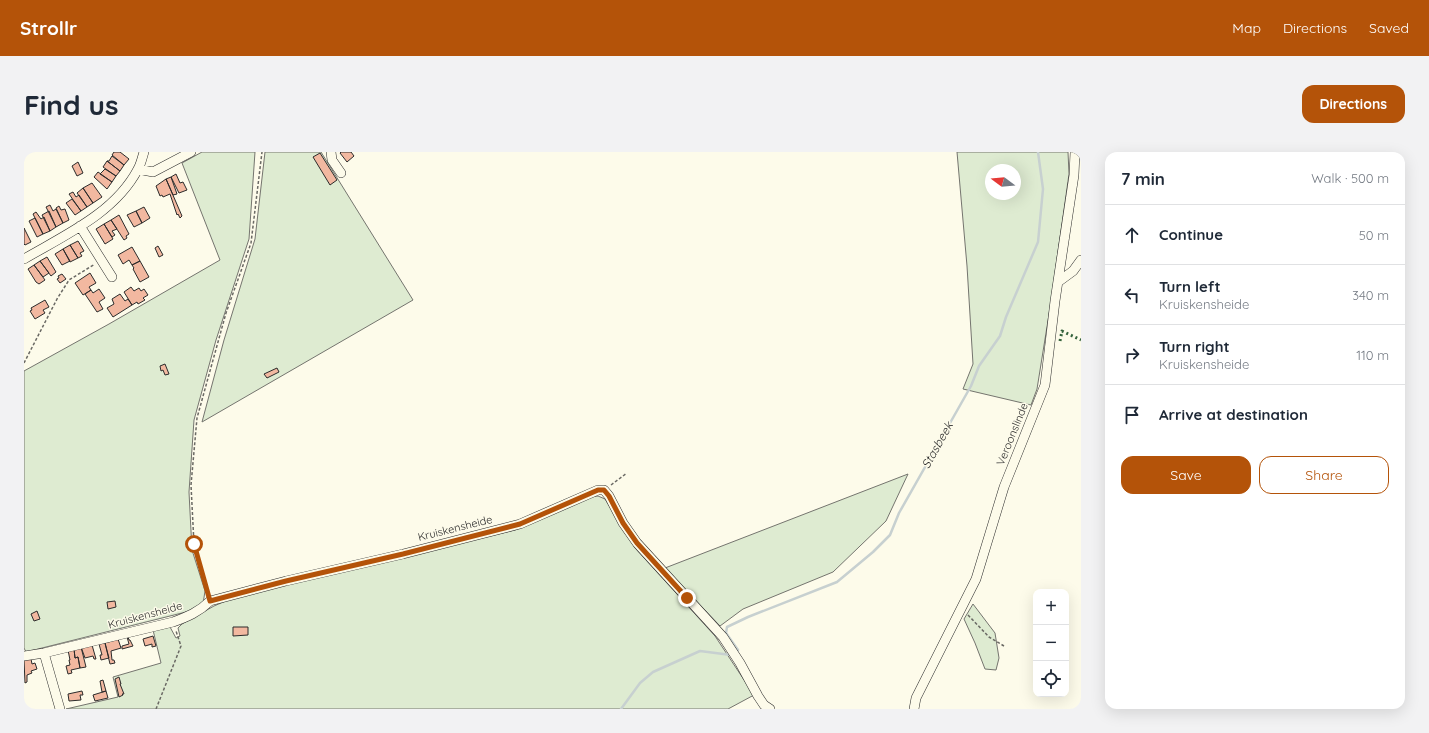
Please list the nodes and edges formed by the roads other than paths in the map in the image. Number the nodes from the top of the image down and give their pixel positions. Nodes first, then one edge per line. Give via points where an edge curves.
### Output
1 (144, 152) edge
2 (191, 152) edge
3 (331, 152) edge
4 (1075, 152) edge
5 (138, 169) junction
6 (340, 173) dead end
7 (80, 226) junction
8 (24, 259) edge
9 (1081, 260) edge
10 (112, 277) dead end
11 (1058, 282) junction
12 (44, 653) junction
13 (24, 656) edge
14 (764, 708) edge
15 (60, 709) edge
16 (914, 709) edge

1 - 5 street
2 - 5 street via 153,172
3 - 6 street via 332,160
4 - 11 street, Veroonslinde
5 - 7 street via 120,195 103,212
7 - 8 street
7 - 10 street
9 - 11 street via 1073,271
11 - 16 street, Veroonslinde via 1045,385 1004,487 976,579 916,698
12 - 13 street, Kruiskensheide
12 - 14 street, Kruiskensheide via 173,622 191,615 210,601 520,524 598,490 604,490 637,543 723,637
12 - 15 street

